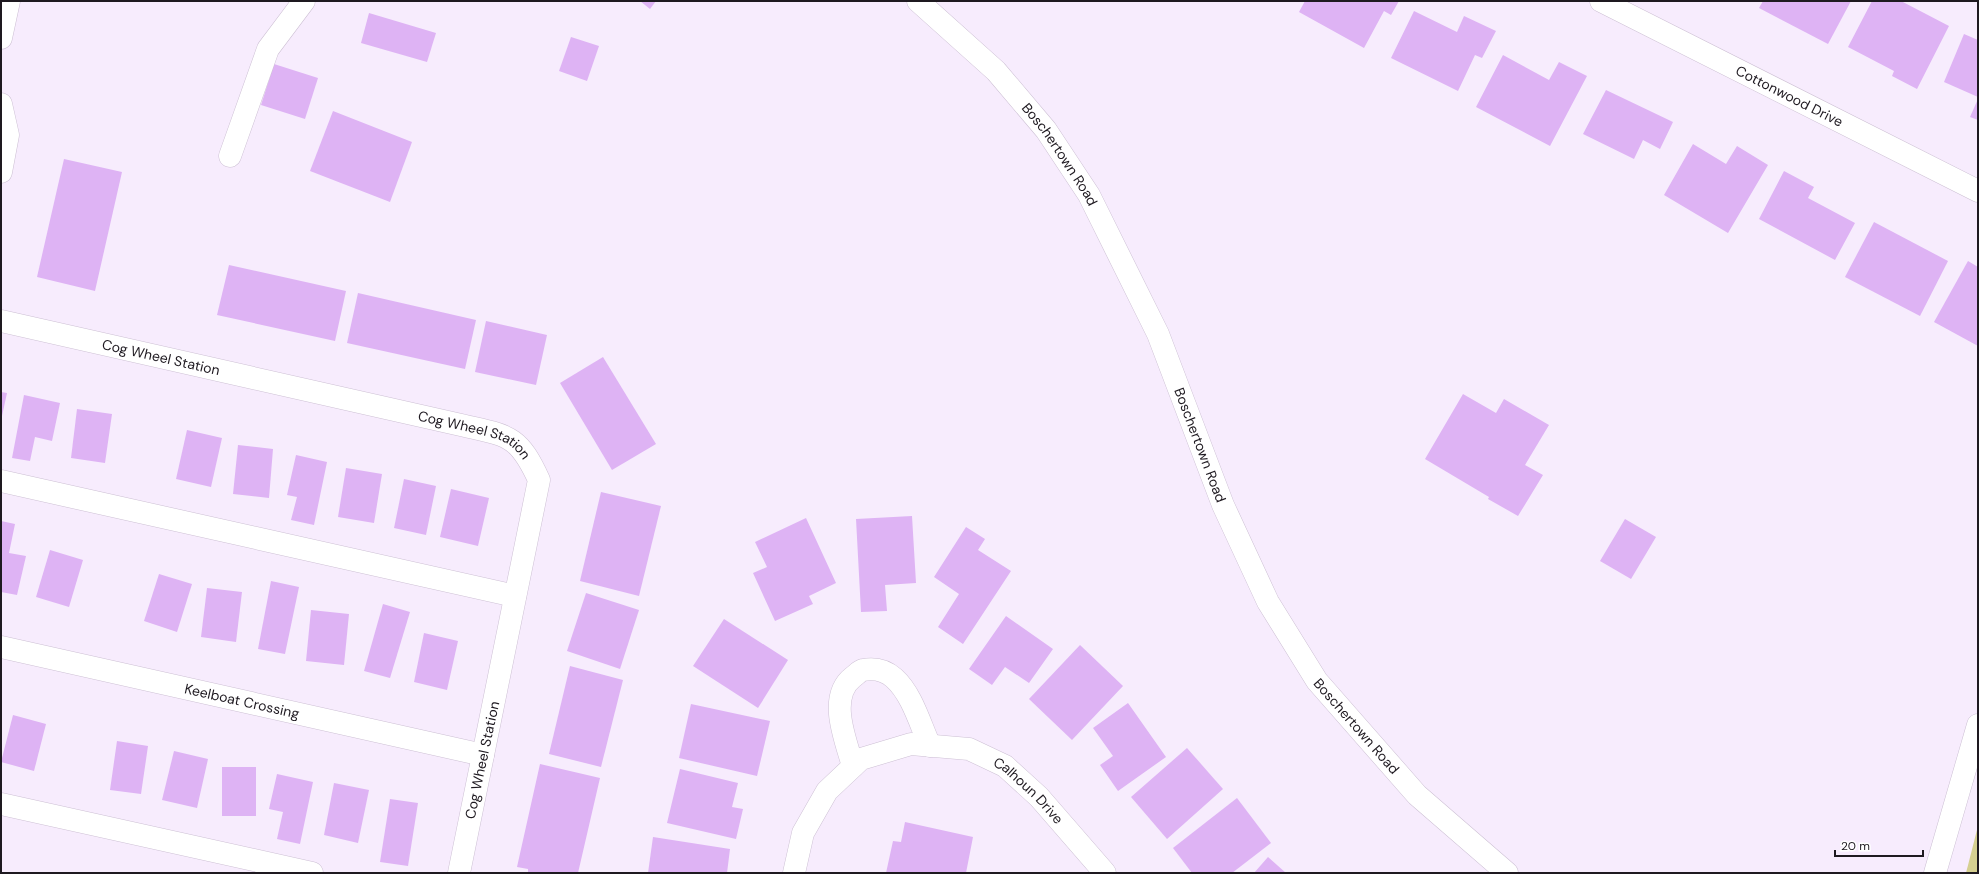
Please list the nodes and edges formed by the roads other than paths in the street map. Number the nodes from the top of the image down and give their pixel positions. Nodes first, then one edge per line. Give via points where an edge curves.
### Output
1 (9, 1) edge
2 (304, 1) edge
3 (918, 1) edge
4 (1601, 1) edge
5 (1, 38) edge
6 (1, 104) edge
7 (230, 156) dead end
8 (1, 172) edge
9 (1978, 191) edge
10 (1, 321) edge
11 (1, 481) edge
12 (515, 596) junction
13 (1, 647) edge
14 (1978, 726) edge
15 (930, 746) junction
16 (483, 755) junction
17 (853, 766) junction
18 (1, 804) edge
19 (312, 873) edge
20 (459, 873) edge
21 (794, 873) edge
22 (1105, 873) edge
23 (1507, 873) edge
24 (1935, 873) edge

1 - 5 street
2 - 7 street via 268,49
3 - 23 street, Boschertown Road via 996,71 1046,130 1089,195 1158,334 1223,505 1268,602 1317,681 1417,796
4 - 9 street, Cottonwood Drive
6 - 8 street via 8,135
10 - 12 street, Cog Wheel Station via 502,435 517,443 530,459 539,480
11 - 12 street
12 - 16 street, Cog Wheel Station
13 - 16 street, Keelboat Crossing
14 - 24 street
15 - 17 street, Calhoun Drive via 910,744 862,759
15 - 17 street via 908,697 894,678 878,669 861,671 847,682 841,695 843,731
15 - 22 street, Calhoun Drive via 969,749 1005,766 1038,797
16 - 20 street, Cog Wheel Station
17 - 21 street, Calhoun Drive via 827,791 803,833
18 - 19 street

